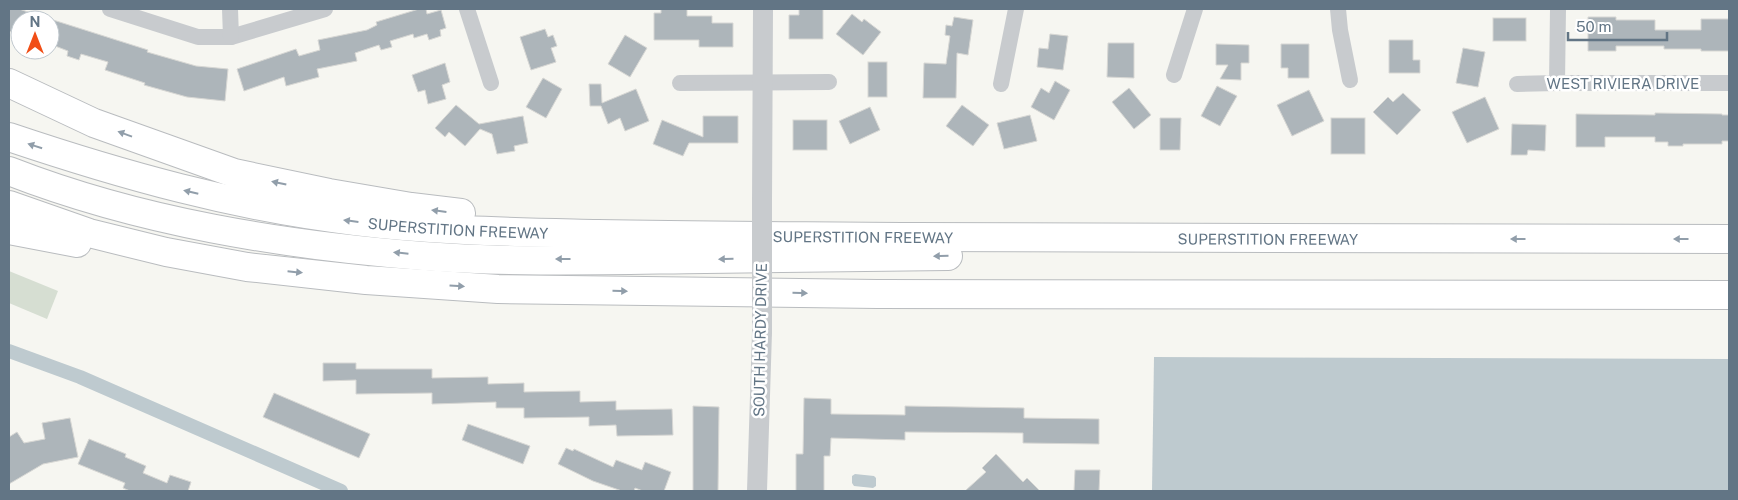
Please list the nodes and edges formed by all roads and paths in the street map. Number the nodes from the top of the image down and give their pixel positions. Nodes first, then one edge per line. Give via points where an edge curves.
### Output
1 (110, 9) edge
2 (230, 9) edge
3 (325, 9) edge
4 (467, 9) edge
5 (763, 9) edge
6 (1016, 9) edge
7 (1195, 9) edge
8 (1338, 9) edge
9 (1558, 9) edge
10 (231, 37) junction
11 (1174, 75) dead end
12 (1350, 80) dead end
13 (762, 82) junction
14 (829, 82) dead end
15 (9, 83) edge
16 (491, 83) dead end
17 (680, 83) dead end
18 (1557, 83) junction
19 (1729, 83) edge
20 (1001, 84) dead end
21 (1517, 84) dead end
22 (9, 137) edge
23 (9, 171) edge
24 (9, 205) edge
25 (9, 230) edge
26 (679, 235) junction
27 (1164, 239) junction
28 (1729, 239) edge
29 (247, 267) junction
30 (1729, 295) edge
31 (757, 491) edge

1 - 10 street via 198,37
2 - 10 street
3 - 10 street
4 - 16 street
5 - 13 street, SOUTH HARDY DRIVE
6 - 20 street
7 - 11 street
8 - 12 street
9 - 18 street
13 - 14 street
13 - 17 street
13 - 31 street, SOUTH HARDY DRIVE, bridge via 762,332
26 -> 15 highway via 411,207 329,194 234,173 94,123
18 - 19 street, WEST RIVIERA DRIVE
18 - 21 street, WEST RIVIERA DRIVE
26 -> 22 highway, SUPERSTITION FREEWAY via 484,232 352,221 226,200 168,186
27 -> 23 highway via 964,256 665,260 425,256 290,241 214,228 86,197
24 - 29 highway via 89,233
25 - 29 highway via 111,249
26 - 27 highway, SUPERSTITION FREEWAY
28 -> 27 highway, SUPERSTITION FREEWAY
29 -> 30 highway via 366,280 517,289 877,294

